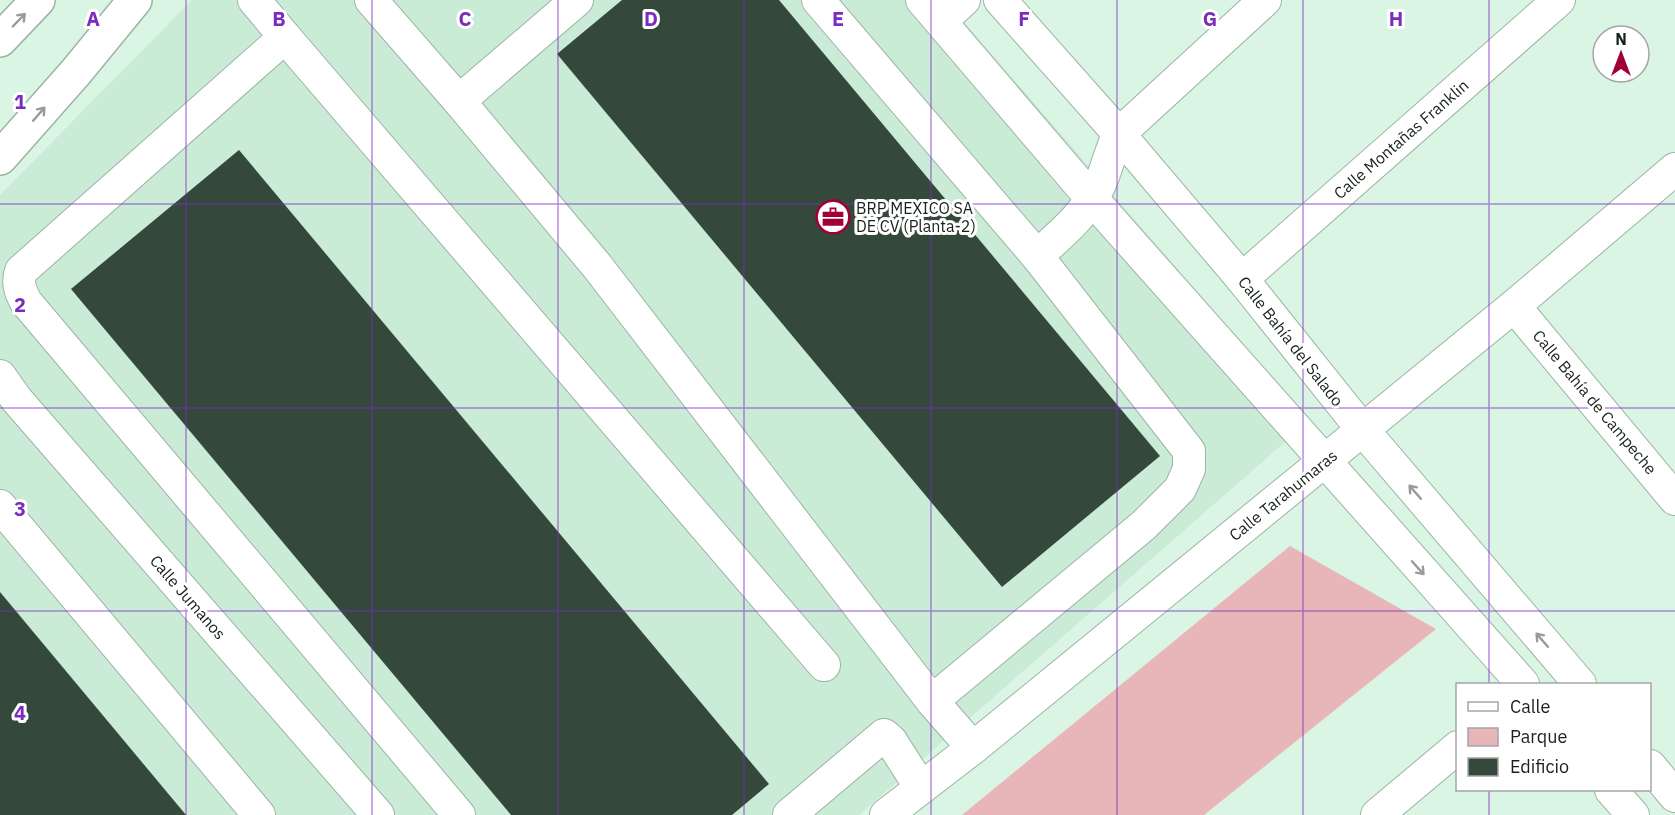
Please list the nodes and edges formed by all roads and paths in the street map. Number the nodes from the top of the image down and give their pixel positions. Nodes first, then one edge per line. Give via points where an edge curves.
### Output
1 (38, 0) edge
2 (135, 0) edge
3 (254, 0) edge
4 (578, 0) edge
5 (818, 0) edge
6 (964, 0) edge
7 (1000, 0) edge
8 (1265, 0) edge
9 (1559, 0) edge
10 (380, 3) edge
11 (932, 11) edge
12 (285, 37) junction
13 (0, 40) edge
14 (459, 101) junction
15 (1119, 134) junction
16 (0, 158) edge
17 (1672, 178) edge
18 (1092, 199) junction
19 (1037, 256) junction
20 (1242, 279) junction
21 (1515, 306) junction
22 (6, 398) edge
23 (1362, 429) junction
24 (1323, 462) junction
25 (1675, 499) edge
26 (0, 506) edge
27 (824, 664) dead end
28 (1522, 683) edge
29 (1579, 683) edge
30 (932, 702) junction
31 (973, 748) junction
32 (1456, 749) edge
33 (1651, 767) edge
34 (921, 788) junction
35 (1613, 791) edge
36 (1675, 796) edge
37 (259, 815) edge
38 (378, 815) edge
39 (459, 815) edge
40 (789, 815) edge
41 (886, 815) edge
42 (1377, 815) edge
43 (1632, 815) edge

13 -> 1 main road
16 -> 2 main road
3 - 12 street
4 - 14 street
5 - 19 street
6 - 11 street
7 - 15 street, Calle Bahía del Salado
8 - 15 street
9 - 20 street, Calle Montañas Franklin
10 - 14 street
11 - 18 street
12 - 27 street
12 - 39 street via 21,271 18,279 26,302
14 - 30 street via 597,266
15 - 18 street
15 - 20 street, Calle Bahía del Salado
17 - 21 street, Calle Tarahumaras
18 - 19 street
18 - 24 street
19 - 30 street via 1179,435 1189,451 1189,469 1180,489 1144,525
20 - 23 street, Calle Bahía del Salado
21 - 23 street, Calle Tarahumaras
21 - 25 street, Calle Bahía de Campeche
22 - 38 street, Calle Jumanos
23 - 24 street, Calle Tarahumaras
29 -> 23 street, Calle Bahía del Salado
24 -> 28 street
24 - 31 street, Calle Tarahumaras
26 - 37 street
30 - 31 street
31 - 34 street, Calle Tarahumaras
32 - 42 street
33 - 36 street
34 - 40 street via 885,735
34 - 41 street, Calle Tarahumaras
35 - 43 street

